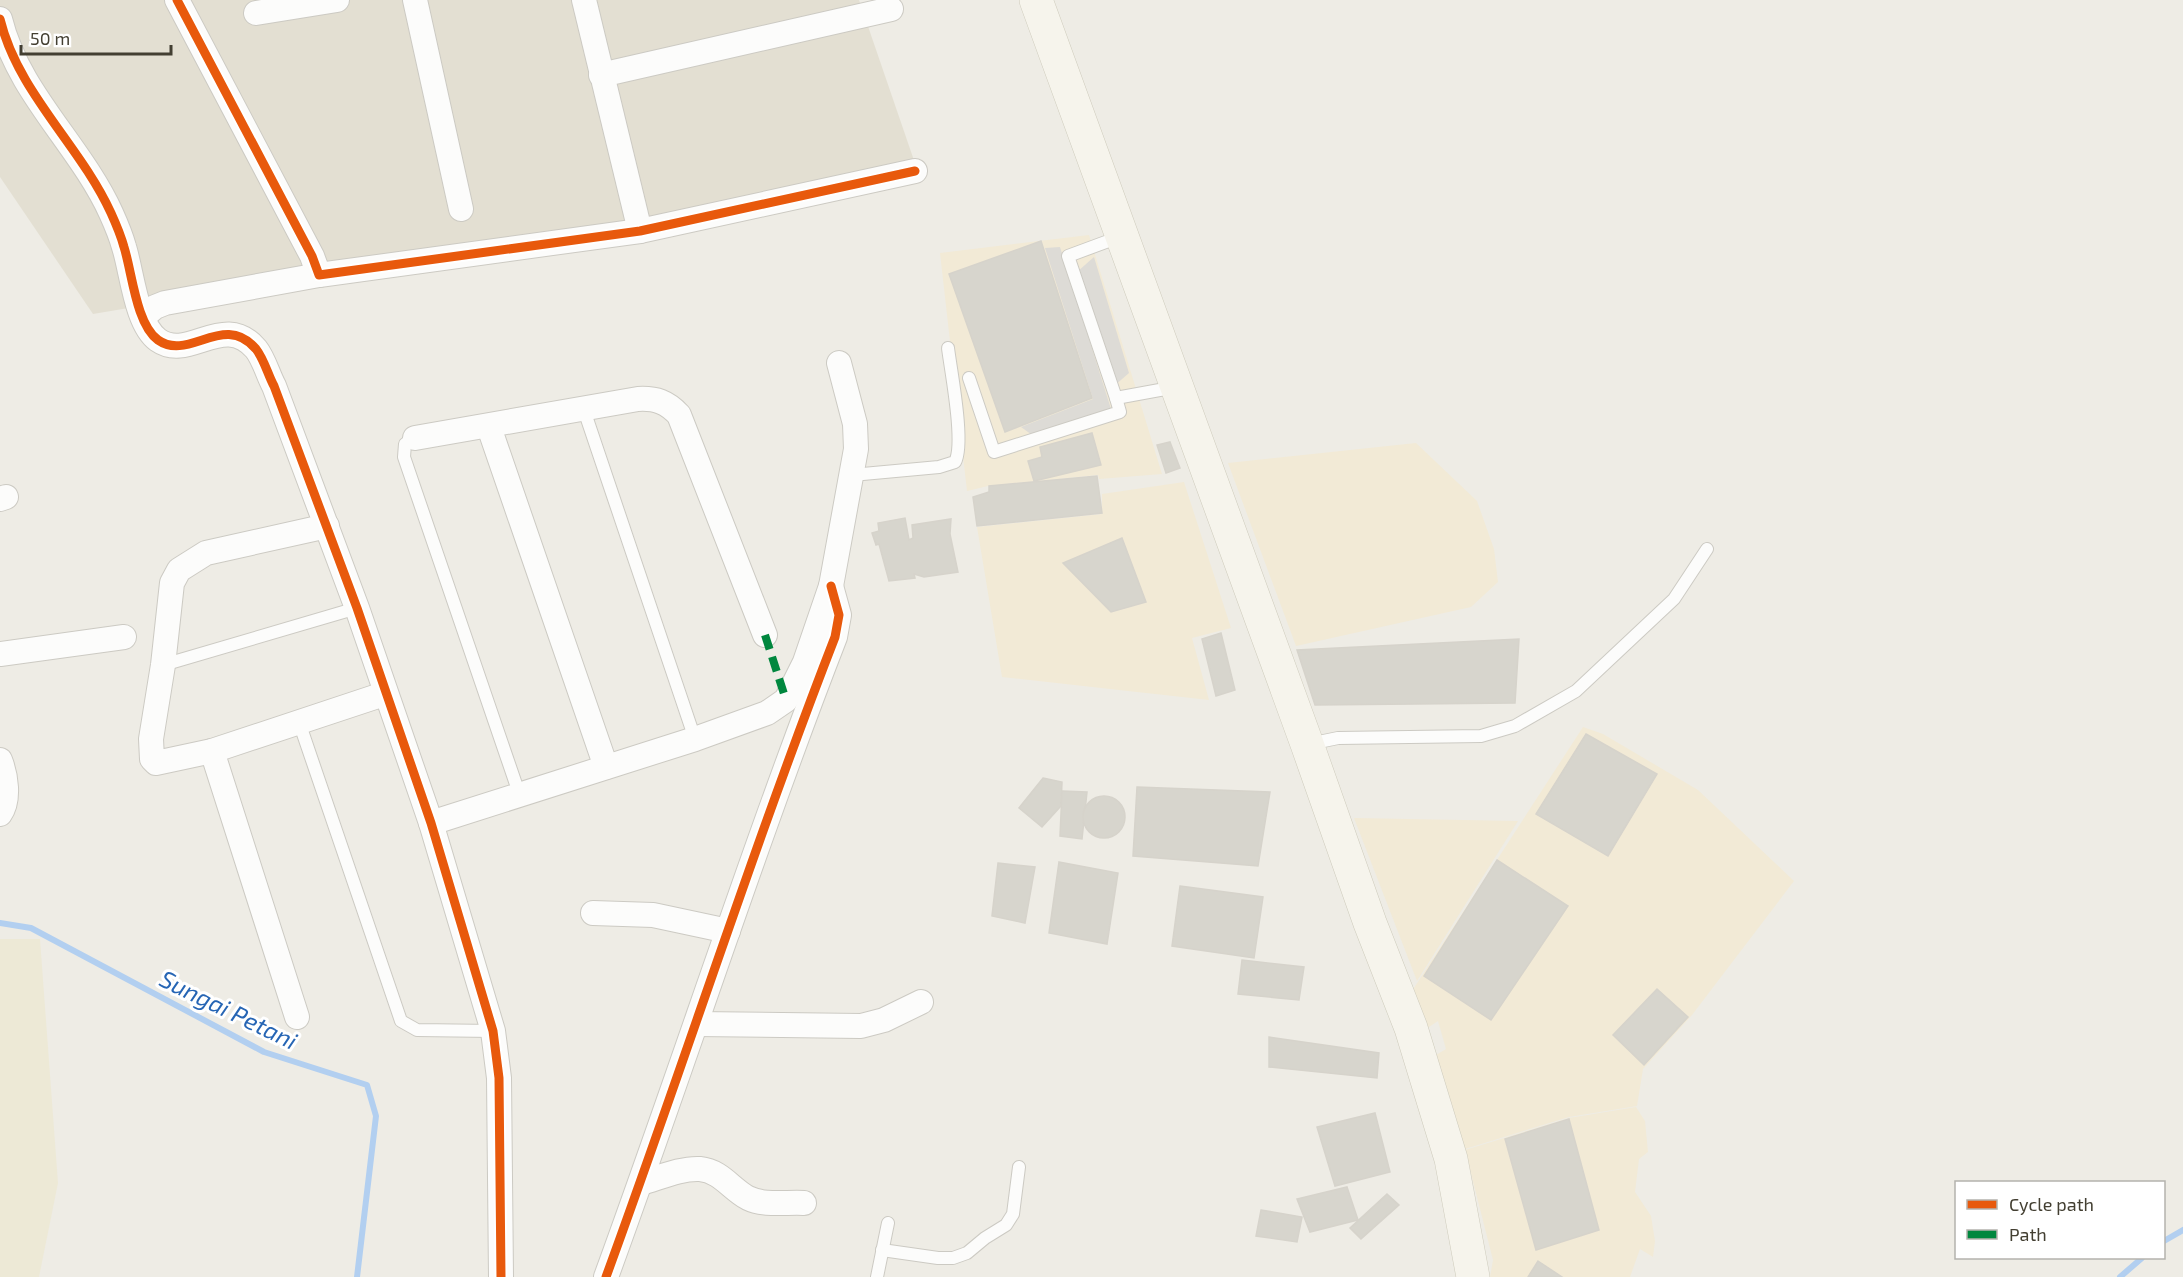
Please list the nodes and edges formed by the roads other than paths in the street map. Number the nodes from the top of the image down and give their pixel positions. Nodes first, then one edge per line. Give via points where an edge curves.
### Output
1 (177, 0) edge
2 (337, 0) edge
3 (415, 0) edge
4 (584, 0) edge
5 (1036, 0) edge
6 (891, 9) dead end
7 (256, 13) dead end
8 (0, 19) edge
9 (601, 75) junction
10 (915, 171) dead end
11 (461, 208) dead end
12 (640, 231) junction
13 (1123, 236) junction
14 (319, 275) junction
15 (143, 317) junction
16 (948, 348) dead end
17 (839, 363) dead end
18 (969, 378) dead end
19 (1177, 387) junction
20 (1116, 398) junction
21 (584, 410) junction
22 (489, 427) junction
23 (415, 438) joint
24 (852, 475) junction
25 (327, 526) junction
26 (1707, 549) dead end
27 (831, 586) junction
28 (357, 608) junction
29 (765, 635) dead end
30 (124, 637) dead end
31 (0, 654) edge
32 (163, 665) junction
33 (384, 694) junction
34 (299, 722) junction
35 (694, 739) junction
36 (1307, 744) junction
37 (212, 751) junction
38 (0, 759) edge
39 (606, 767) junction
40 (520, 796) junction
41 (0, 814) edge
42 (430, 823) junction
43 (593, 913) dead end
44 (728, 931) junction
45 (921, 1002) dead end
46 (297, 1017) dead end
47 (696, 1024) junction
48 (493, 1031) junction
49 (1019, 1167) dead end
50 (641, 1183) junction
51 (804, 1203) dead end
52 (888, 1222) dead end
53 (882, 1250) junction
54 (501, 1277) edge
55 (606, 1277) edge
56 (877, 1277) edge
57 (1473, 1277) edge

1 - 14 street
2 - 7 street
3 - 11 street
4 - 9 street
5 - 13 main road
6 - 9 street
8 - 15 street via 4,37 22,72 110,211
9 - 12 street
10 - 12 street
12 - 14 street
13 - 19 main road
13 - 20 lane via 1068,256
14 - 15 street via 165,303
15 - 25 street via 150,332 168,345 231,334 240,336 257,351
16 - 24 lane via 958,428 955,462
17 - 24 street via 856,434
18 - 20 lane via 994,452 1120,412
19 - 20 lane
19 - 36 main road
21 - 22 street
21 - 29 street via 649,399 669,404 679,415
21 - 35 lane
22 - 23 street
22 - 39 street
23 - 40 lane via 405,444 404,457
24 - 27 street
25 - 28 street
25 - 32 street via 206,553 179,570 172,583
26 - 36 lane via 1674,599 1576,691 1515,726 1481,736 1347,737
27 - 35 street via 805,662 786,700 767,713
27 - 44 street via 839,615 835,637
28 - 32 lane
28 - 33 street
30 - 31 street
32 - 37 street via 151,739 152,759 156,763 166,762
33 - 34 street
33 - 42 street
34 - 37 street
34 - 48 lane via 401,1021 417,1030
35 - 39 street
36 - 57 main road via 1411,1028 1451,1160
37 - 46 street
38 - 41 street via 6,795
39 - 40 street
40 - 42 street
42 - 48 street
43 - 44 street via 653,915
44 - 47 street
45 - 47 street via 861,1026
47 - 50 street
48 - 54 street via 499,1078
49 - 53 lane via 1013,1214 1006,1225 967,1253 938,1258
50 - 51 street via 700,1169 724,1178 748,1198 760,1202
50 - 55 street
52 - 53 lane
53 - 56 lane

